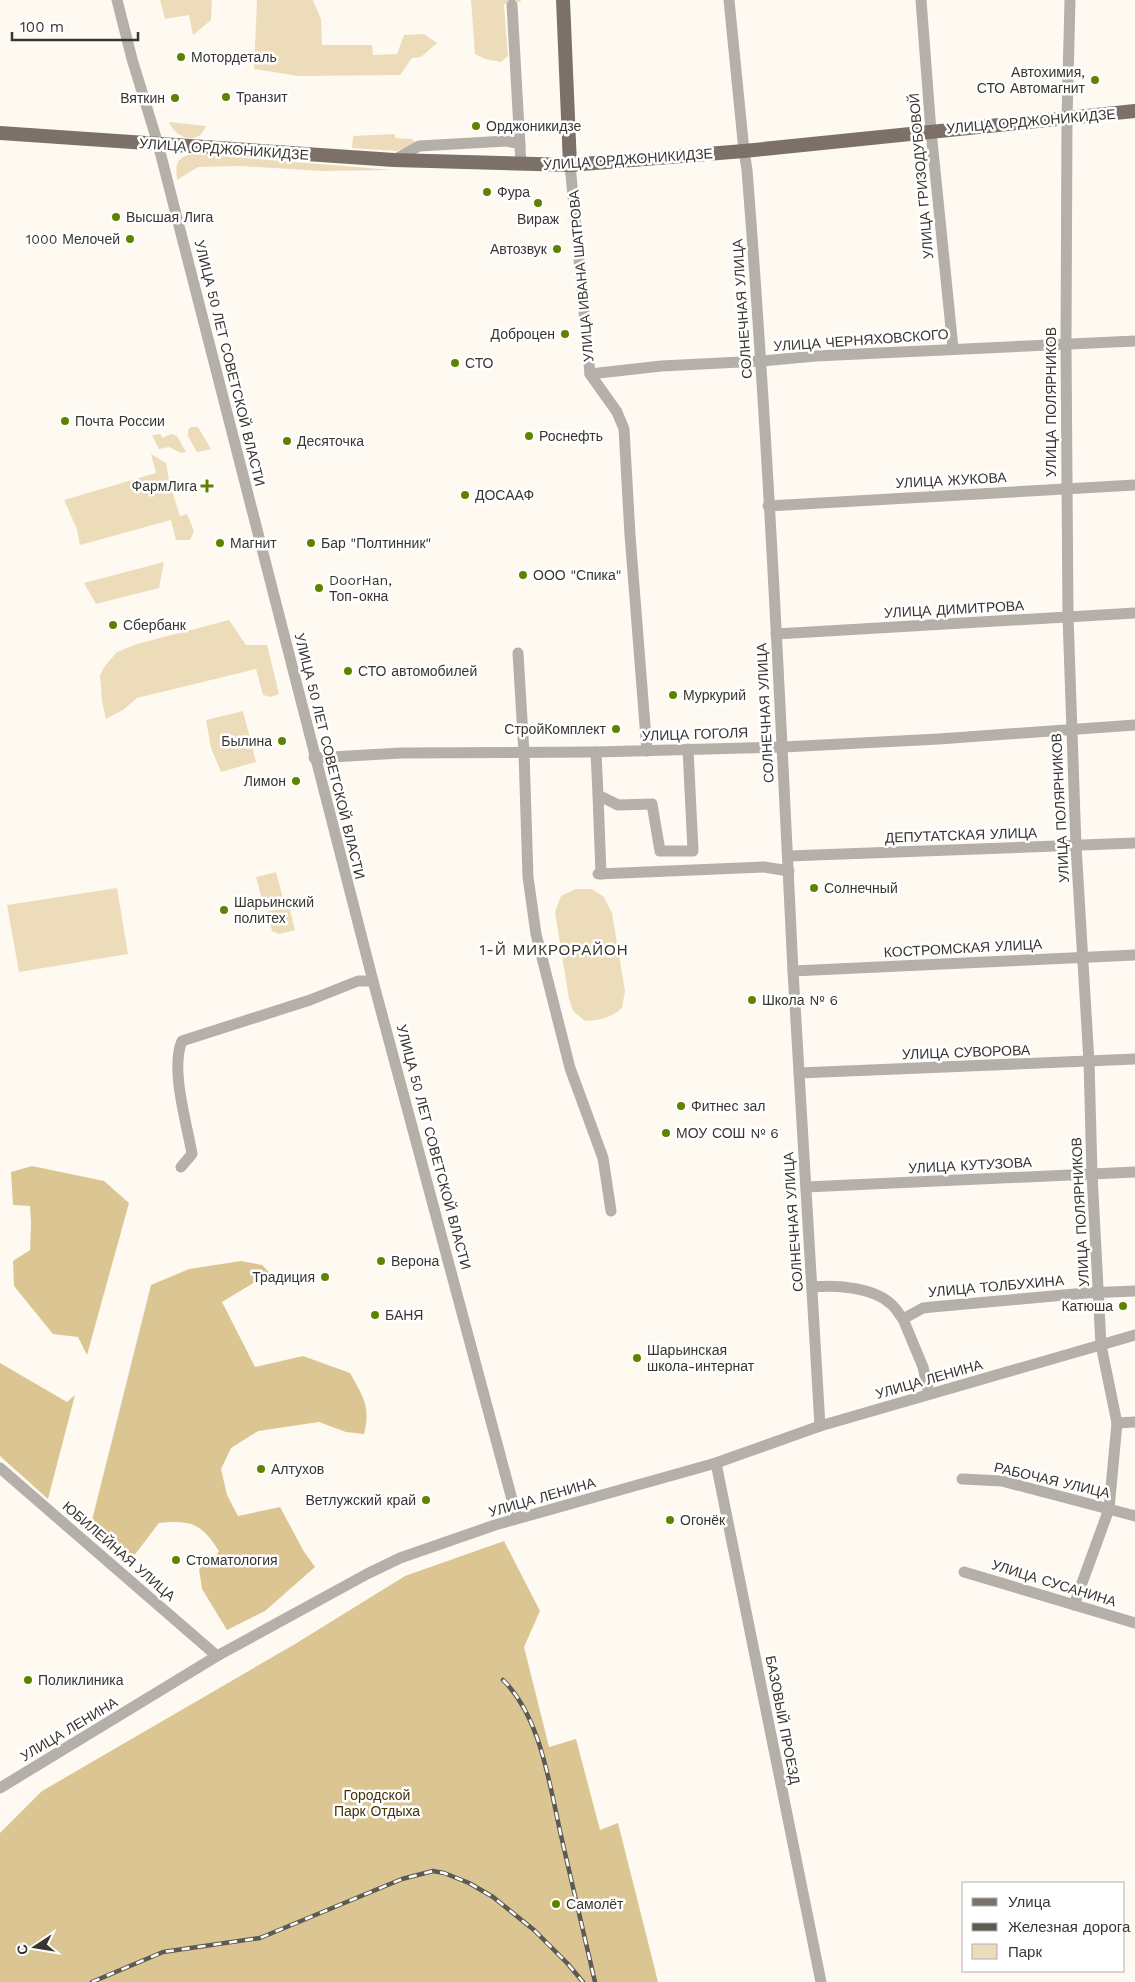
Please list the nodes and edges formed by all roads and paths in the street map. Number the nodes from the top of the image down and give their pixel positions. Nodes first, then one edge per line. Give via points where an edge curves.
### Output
1 (117, 0) edge
2 (563, 0) edge
3 (729, 0) edge
4 (921, 0) edge
5 (1070, 0) edge
6 (512, 5) dead end
7 (1135, 111) edge
8 (1067, 118) junction
9 (931, 131) junction
10 (0, 132) edge
11 (158, 144) junction
12 (520, 144) junction
13 (744, 151) junction
14 (394, 160) junction
15 (521, 164) junction
16 (570, 165) junction
17 (1135, 341) edge
18 (1066, 345) junction
19 (953, 348) junction
20 (761, 361) junction
21 (590, 374) junction
22 (1135, 485) edge
23 (1066, 489) junction
24 (768, 506) junction
25 (1135, 612) edge
26 (1068, 617) junction
27 (776, 634) junction
28 (518, 653) dead end
29 (1135, 725) edge
30 (1071, 729) junction
31 (783, 747) junction
32 (688, 749) junction
33 (647, 750) junction
34 (596, 752) junction
35 (524, 753) junction
36 (314, 758) junction
37 (598, 795) junction
38 (1135, 843) edge
39 (1076, 846) junction
40 (788, 856) junction
41 (789, 871) junction
42 (1135, 955) edge
43 (1082, 957) junction
44 (793, 971) junction
45 (372, 980) junction
46 (1135, 1059) edge
47 (1089, 1062) junction
48 (799, 1073) junction
49 (181, 1168) dead end
50 (1135, 1172) edge
51 (1092, 1174) junction
52 (806, 1188) junction
53 (611, 1211) dead end
54 (813, 1287) junction
55 (1135, 1291) edge
56 (1099, 1293) junction
57 (904, 1319) junction
58 (1135, 1335) edge
59 (1101, 1345) junction
60 (929, 1394) junction
61 (1135, 1422) edge
62 (1117, 1424) junction
63 (820, 1426) junction
64 (716, 1463) junction
65 (0, 1468) edge
66 (962, 1478) dead end
67 (1109, 1509) junction
68 (1135, 1516) edge
69 (517, 1518) junction
70 (964, 1572) dead end
71 (1074, 1605) junction
72 (1135, 1623) edge
73 (217, 1656) junction
74 (0, 1788) edge
75 (821, 1982) edge

1 - 11 street, УЛИЦА 50 ЛЕТ СОВЕТСКОЙ ВЛАСТИ
2 - 16 main road, УЛИЦА ИВАНА ШАТРОВА
3 - 13 street, СОЛНЕЧНАЯ УЛИЦА
4 - 9 street, УЛИЦА ГРИЗОДУБОВОЙ
5 - 8 street, УЛИЦА ПОЛЯРНИКОВ
6 - 12 street
7 - 8 main road, УЛИЦА ОРДЖОНИКИДЗЕ
8 - 9 main road, УЛИЦА ОРДЖОНИКИДЗЕ
8 - 18 street, УЛИЦА ПОЛЯРНИКОВ
9 - 13 main road, УЛИЦА ОРДЖОНИКИДЗЕ
9 - 19 street, УЛИЦА ГРИЗОДУБОВОЙ
10 - 11 main road, УЛИЦА ОРДЖОНИКИДЗЕ
11 - 14 main road, УЛИЦА ОРДЖОНИКИДЗЕ
11 - 36 street, УЛИЦА 50 ЛЕТ СОВЕТСКОЙ ВЛАСТИ
12 - 14 street via 507,141 419,146
12 - 15 street
13 - 16 main road, УЛИЦА ОРДЖОНИКИДЗЕ
13 - 20 street, СОЛНЕЧНАЯ УЛИЦА
14 - 15 main road, УЛИЦА ОРДЖОНИКИДЗЕ
15 - 16 main road, УЛИЦА ОРДЖОНИКИДЗЕ
16 - 21 street, УЛИЦА ИВАНА ШАТРОВА
17 - 18 street, УЛИЦА ЧЕРНЯХОВСКОГО
18 - 19 street, УЛИЦА ЧЕРНЯХОВСКОГО
18 - 23 street, УЛИЦА ПОЛЯРНИКОВ
19 - 20 street, УЛИЦА ЧЕРНЯХОВСКОГО
20 - 21 street, УЛИЦА ЧЕРНЯХОВСКОГО via 660,366
20 - 24 street, СОЛНЕЧНАЯ УЛИЦА
21 - 33 street, УЛИЦА ИВАНА ШАТРОВА via 618,412 624,429
22 - 23 street, УЛИЦА ЖУКОВА
23 - 24 street, УЛИЦА ЖУКОВА
23 - 26 street, УЛИЦА ПОЛЯРНИКОВ
24 - 27 street, СОЛНЕЧНАЯ УЛИЦА
25 - 26 street, УЛИЦА ДИМИТРОВА
26 - 27 street, УЛИЦА ДИМИТРОВА
26 - 30 street, УЛИЦА ПОЛЯРНИКОВ
27 - 31 street, СОЛНЕЧНАЯ УЛИЦА
28 - 35 street
29 - 30 street, УЛИЦА ГОГОЛЯ
30 - 31 street, УЛИЦА ГОГОЛЯ
30 - 39 street, УЛИЦА ПОЛЯРНИКОВ
31 - 32 street, УЛИЦА ГОГОЛЯ
31 - 40 street, СОЛНЕЧНАЯ УЛИЦА
32 - 33 street, УЛИЦА ГОГОЛЯ
32 - 37 street via 693,851 660,851 652,804 618,805
33 - 34 street, УЛИЦА ГОГОЛЯ
34 - 35 street, УЛИЦА ГОГОЛЯ
34 - 37 street
35 - 36 street, УЛИЦА ГОГОЛЯ via 401,753
35 - 53 street via 528,877 536,934 570,1068 603,1158
36 - 45 street, УЛИЦА 50 ЛЕТ СОВЕТСКОЙ ВЛАСТИ
37 - 41 street via 600,874 764,867
38 - 39 street, ДЕПУТАТСКАЯ УЛИЦА
39 - 40 street, ДЕПУТАТСКАЯ УЛИЦА
39 - 43 street, УЛИЦА ПОЛЯРНИКОВ
40 - 41 street, СОЛНЕЧНАЯ УЛИЦА
41 - 44 street, СОЛНЕЧНАЯ УЛИЦА
42 - 43 street, КОСТРОМСКАЯ УЛИЦА
43 - 44 street, КОСТРОМСКАЯ УЛИЦА
43 - 47 street, УЛИЦА ПОЛЯРНИКОВ
44 - 48 street, СОЛНЕЧНАЯ УЛИЦА
45 - 49 street via 358,981 182,1041 177,1070 192,1154
45 - 69 street, УЛИЦА 50 ЛЕТ СОВЕТСКОЙ ВЛАСТИ
46 - 47 street, УЛИЦА СУВОРОВА
47 - 48 street, УЛИЦА СУВОРОВА
47 - 51 street, УЛИЦА ПОЛЯРНИКОВ
48 - 52 street, СОЛНЕЧНАЯ УЛИЦА
50 - 51 street, УЛИЦА КУТУЗОВА
51 - 52 street, УЛИЦА КУТУЗОВА
51 - 56 street, УЛИЦА ПОЛЯРНИКОВ
52 - 54 street, СОЛНЕЧНАЯ УЛИЦА
54 - 57 street via 846,1287 875,1294 890,1303
54 - 63 street, СОЛНЕЧНАЯ УЛИЦА
55 - 56 street, УЛИЦА ТОЛБУХИНА
56 - 57 street, УЛИЦА ТОЛБУХИНА via 923,1308
56 - 59 street, УЛИЦА ПОЛЯРНИКОВ
57 - 60 street via 923,1367
58 - 59 street, УЛИЦА ЛЕНИНА
59 - 60 street, УЛИЦА ЛЕНИНА
59 - 62 street, УЛИЦА ПОЛЯРНИКОВ
60 - 63 street, УЛИЦА ЛЕНИНА
61 - 62 street
62 - 67 street, УЛИЦА ПОЛЯРНИКОВ
63 - 64 street, УЛИЦА ЛЕНИНА
64 - 69 street, УЛИЦА ЛЕНИНА
64 - 75 street, БАЗОВЫЙ ПРОЕЗД
65 - 73 street, ЮБИЛЕЙНАЯ УЛИЦА
66 - 67 street, РАБОЧАЯ УЛИЦА via 1002,1481
67 - 68 street, РАБОЧАЯ УЛИЦА
67 - 71 street, УЛИЦА ПОЛЯРНИКОВ
69 - 73 street, УЛИЦА ЛЕНИНА via 400,1558
70 - 71 street, УЛИЦА СУСАНИНА
71 - 72 street, УЛИЦА СУСАНИНА
73 - 74 street, УЛИЦА ЛЕНИНА

